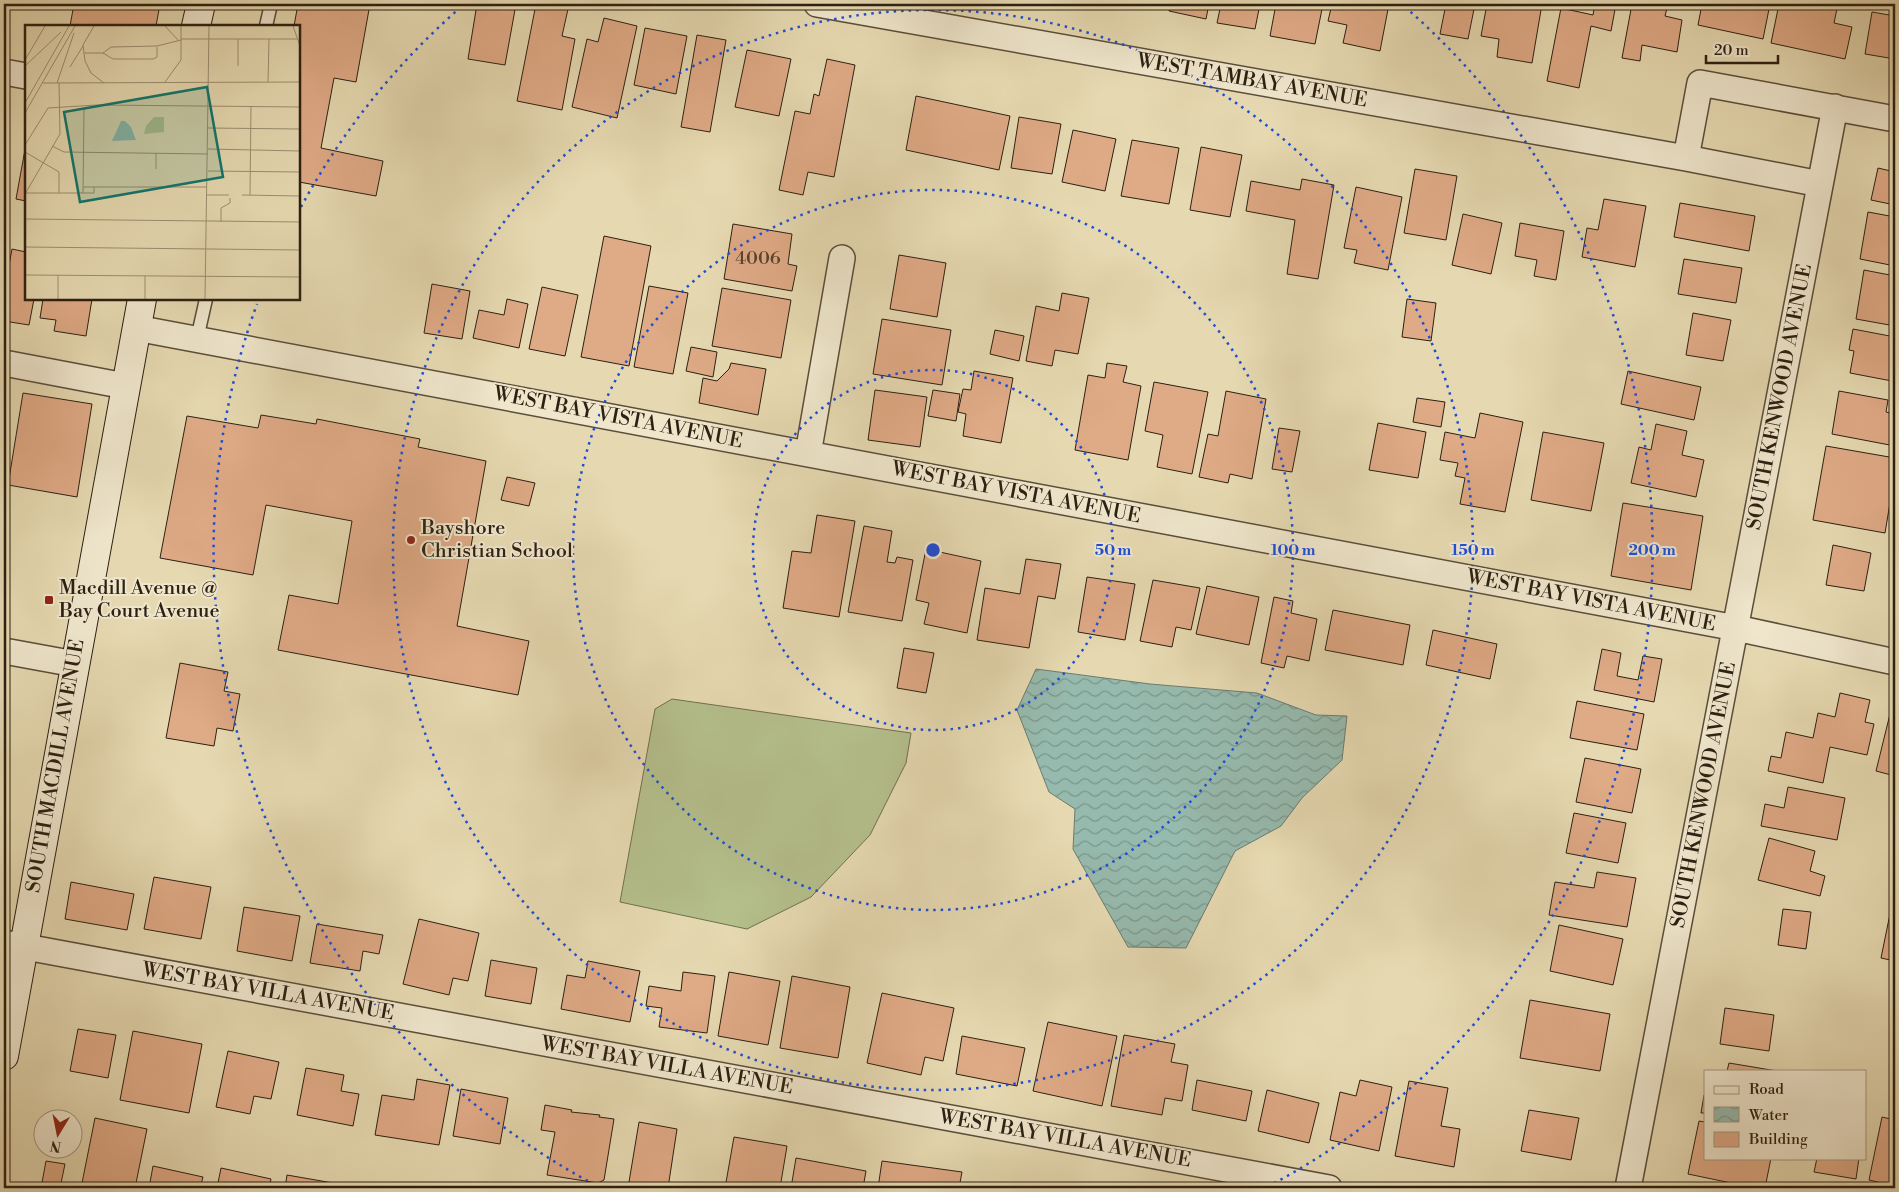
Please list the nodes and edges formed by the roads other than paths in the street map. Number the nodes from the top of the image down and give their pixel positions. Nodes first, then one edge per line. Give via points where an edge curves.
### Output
1 (201, 4) edge
2 (271, 4) edge
3 (817, 4) edge
4 (196, 25) edge
5 (266, 25) edge
6 (4, 72) edge
7 (25, 76) edge
8 (1835, 108) junction
9 (1895, 119) edge
10 (1686, 158) junction
11 (1820, 184) junction
12 (842, 258) dead end
13 (142, 300) edge
14 (206, 300) edge
15 (136, 328) junction
16 (197, 339) junction
17 (4, 363) edge
18 (125, 386) junction
19 (808, 454) junction
20 (1736, 628) junction
21 (4, 651) edge
22 (1895, 662) edge
23 (75, 664) junction
24 (13, 945) edge
25 (4, 1056) edge
26 (1329, 1188) edge
27 (1628, 1188) edge

1 - 4 street
2 - 5 lane
3 - 10 street, WEST TAMBAY AVENUE
6 - 7 street
8 - 9 street
8 - 10 street via 1700,83
8 - 11 street, SOUTH KENWOOD AVENUE
10 - 11 street, WEST TAMBAY AVENUE
11 - 20 street, SOUTH KENWOOD AVENUE
12 - 19 street
13 - 15 street, SOUTH MACDILL AVENUE
14 - 16 lane
15 - 16 street, WEST BAY VISTA AVENUE
15 - 18 street, SOUTH MACDILL AVENUE
16 - 19 street, WEST BAY VISTA AVENUE
17 - 18 street
18 - 23 street, SOUTH MACDILL AVENUE
19 - 20 street, WEST BAY VISTA AVENUE
20 - 22 street, WEST BAY VISTA AVENUE
20 - 27 street, SOUTH KENWOOD AVENUE
21 - 23 street
23 - 24 street, SOUTH MACDILL AVENUE
24 - 25 street, SOUTH MACDILL AVENUE
24 - 26 street, WEST BAY VILLA AVENUE

